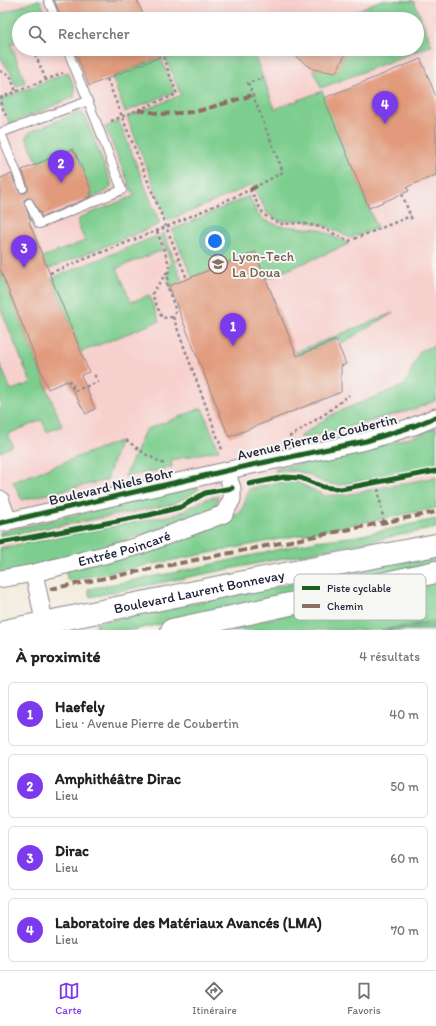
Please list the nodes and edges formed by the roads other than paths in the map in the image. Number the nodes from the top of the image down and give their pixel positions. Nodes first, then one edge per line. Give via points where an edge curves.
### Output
1 (48, 0) edge
2 (53, 12) edge
3 (70, 56) edge
4 (88, 101) junction
5 (1, 133) edge
6 (23, 188) dead end
7 (29, 203) dead end
8 (436, 418) edge
9 (226, 471) junction
10 (0, 499) edge
11 (4, 522) edge
12 (436, 545) edge
13 (436, 572) edge
14 (34, 573) junction
15 (426, 574) edge
16 (0, 579) edge
17 (294, 603) edge
18 (45, 626) edge
19 (9, 630) edge
20 (172, 630) edge

1 - 2 lane
3 - 4 lane
4 - 5 lane
4 - 7 lane via 122,190 39,224
5 - 6 lane
8 - 9 street, Avenue Pierre de Coubertin via 366,441
9 - 11 street, Boulevard Niels Bohr
9 - 14 street, Entrée Poincaré via 232,488 232,499 224,514 139,546
10 - 11 street
12 - 18 main road, Boulevard Laurent Bonnevay via 246,581
13 - 15 main road
14 - 16 street, Entrée Poincaré
14 - 18 street
17 - 20 main road
18 - 19 main road, Boulevard Laurent Bonnevay

